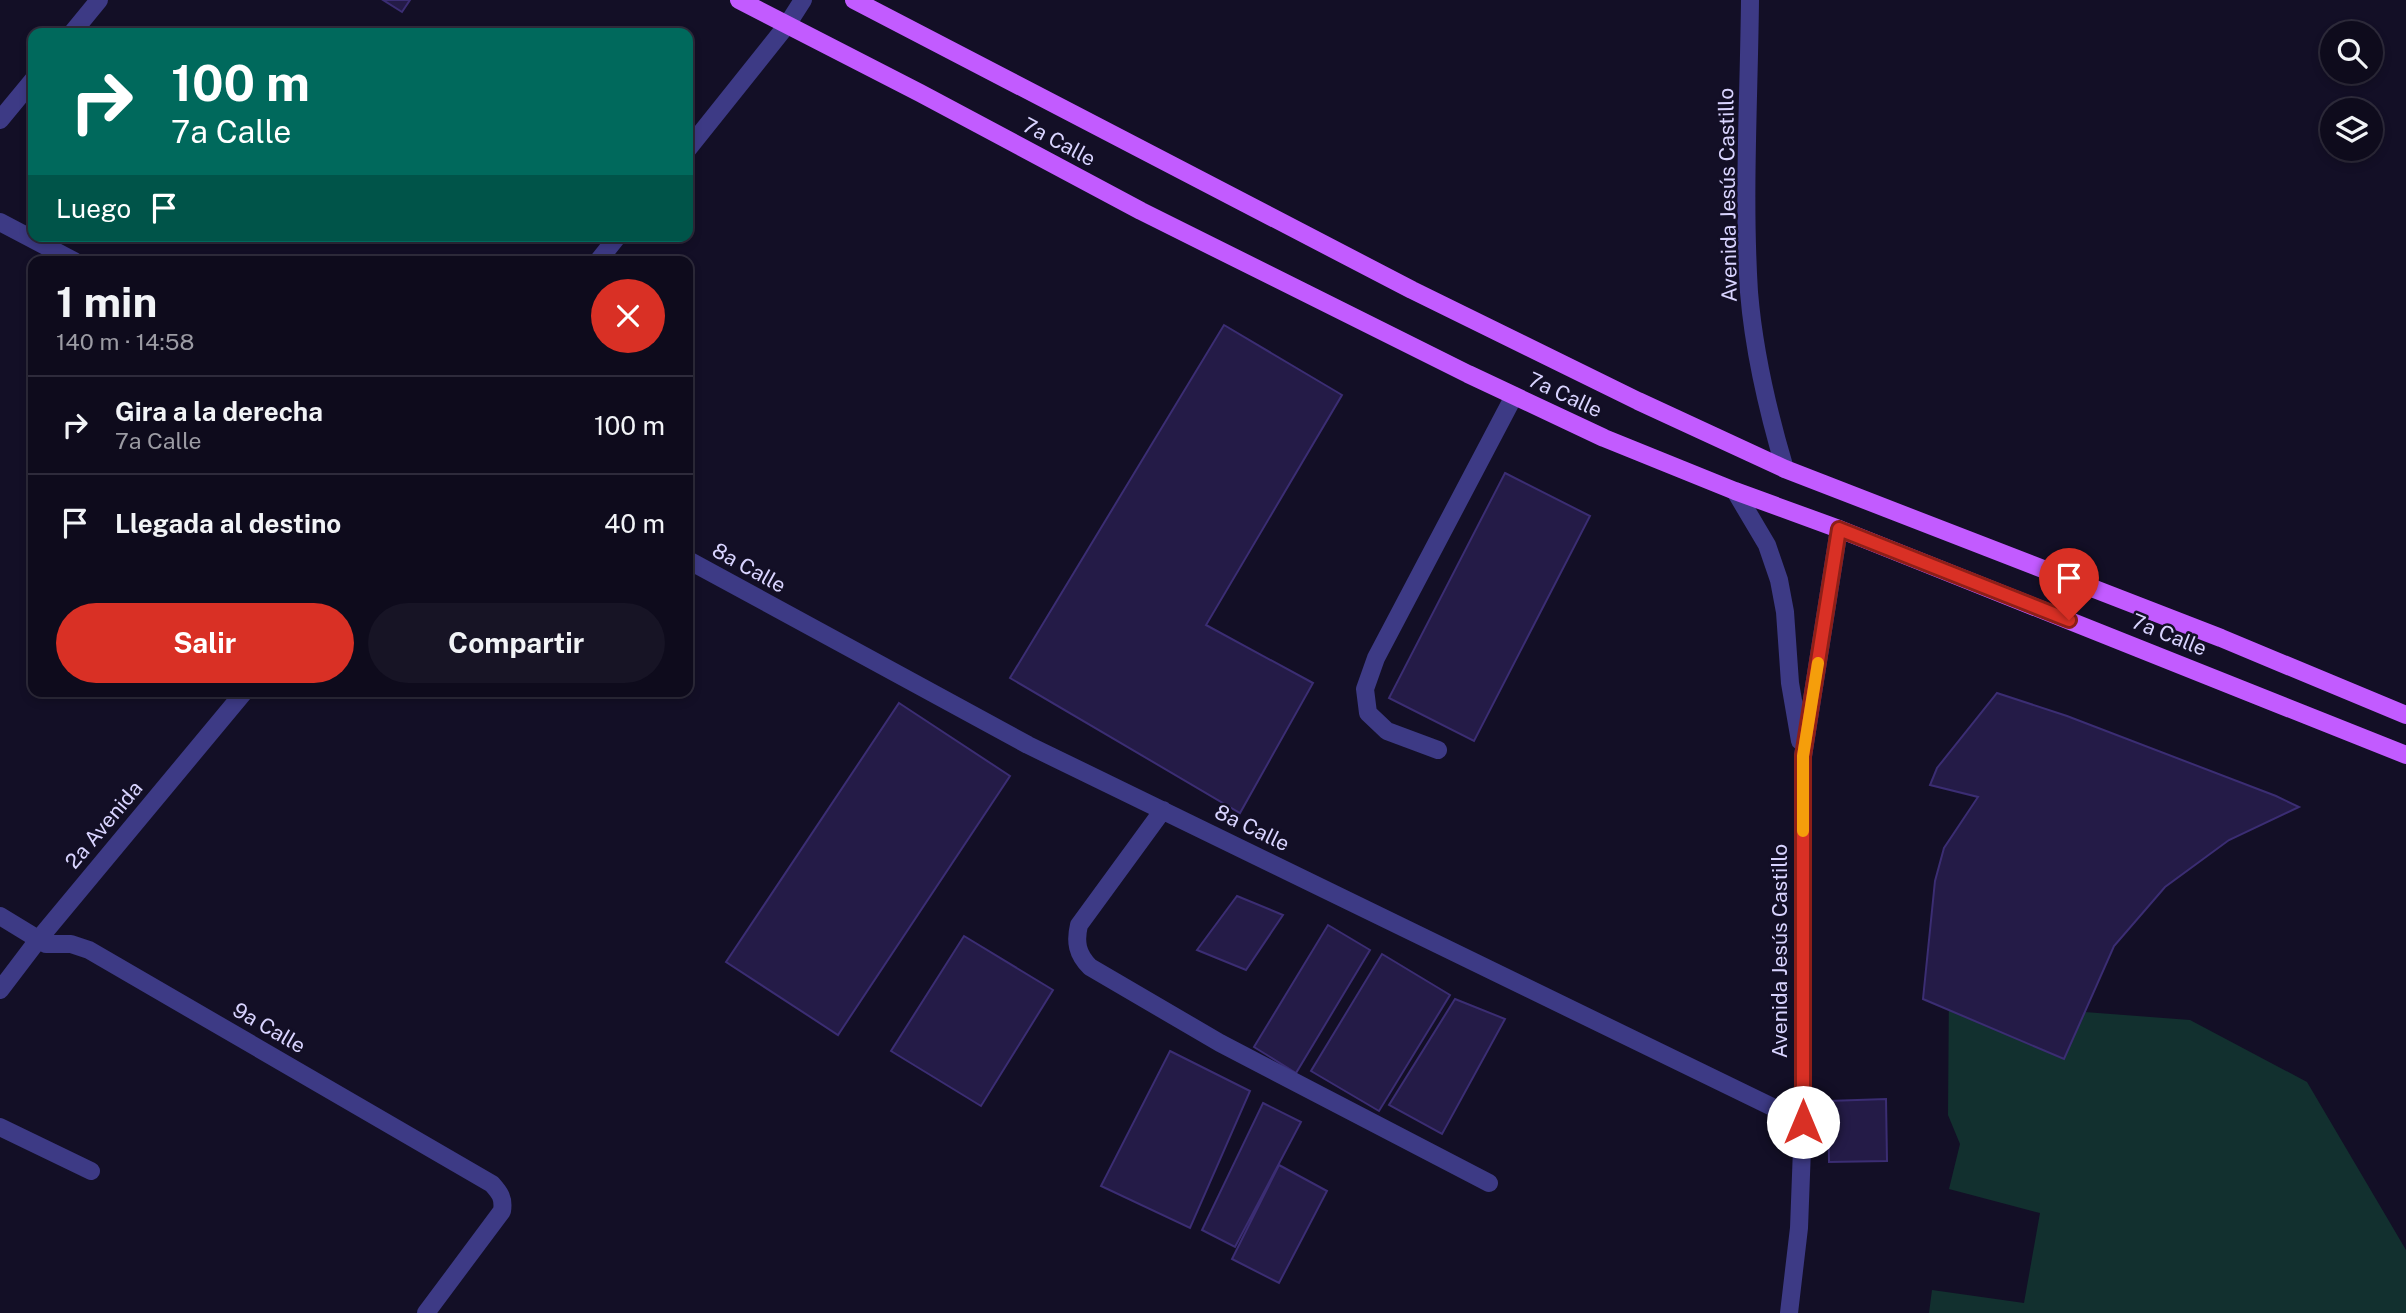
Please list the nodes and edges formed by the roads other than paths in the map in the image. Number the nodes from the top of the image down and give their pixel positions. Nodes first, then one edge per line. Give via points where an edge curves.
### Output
1 (99, 0) edge
2 (739, 0) edge
3 (803, 0) edge
4 (854, 0) edge
5 (1750, 0) edge
6 (787, 25) junction
7 (76, 28) edge
8 (28, 86) edge
9 (0, 120) edge
10 (693, 143) edge
11 (0, 222) edge
12 (28, 237) edge
13 (38, 242) edge
14 (613, 242) edge
15 (65, 256) edge
16 (602, 256) edge
17 (1514, 396) junction
18 (1785, 470) junction
19 (1735, 491) junction
20 (1839, 529) junction
21 (693, 563) edge
22 (240, 697) edge
23 (2406, 715) edge
24 (1438, 750) dead end
25 (2406, 755) edge
26 (1803, 756) junction
27 (1163, 810) junction
28 (0, 916) edge
29 (38, 940) junction
30 (0, 990) edge
31 (1803, 1122) junction
32 (0, 1128) edge
33 (91, 1171) dead end
34 (1489, 1183) dead end
35 (426, 1313) edge
36 (1788, 1313) edge

1 - 7 street
2 - 6 main road, 7a Calle
3 - 6 street
4 - 18 main road, 7a Calle via 1412,290
5 - 18 street, Avenida Jesús Castillo via 1749,294 1758,363
6 - 10 street
6 - 17 main road, 7a Calle via 1141,211
8 - 9 street
11 - 12 street
13 - 15 street
14 - 16 street
17 - 19 main road, 7a Calle
17 - 24 street via 1376,658 1365,690 1368,713 1387,731
18 - 23 main road, 7a Calle via 2208,633
19 - 20 main road, 7a Calle
19 - 26 street, Avenida Jesús Castillo via 1767,545 1779,580
20 - 25 main road, 7a Calle
20 - 26 street, Avenida Jesús Castillo
21 - 27 street, 8a Calle via 1028,745
22 - 29 street, 2a Avenida
26 - 31 street, Avenida Jesús Castillo
27 - 31 street, 8a Calle
27 - 34 street via 1079,925 1077,950 1083,960 1220,1043
28 - 29 street, 9a Calle
29 - 30 street, 2a Avenida
29 - 35 street, 9a Calle via 89,950 492,1184 503,1202 498,1219
31 - 36 street, Avenida Jesús Castillo via 1799,1228
32 - 33 street

